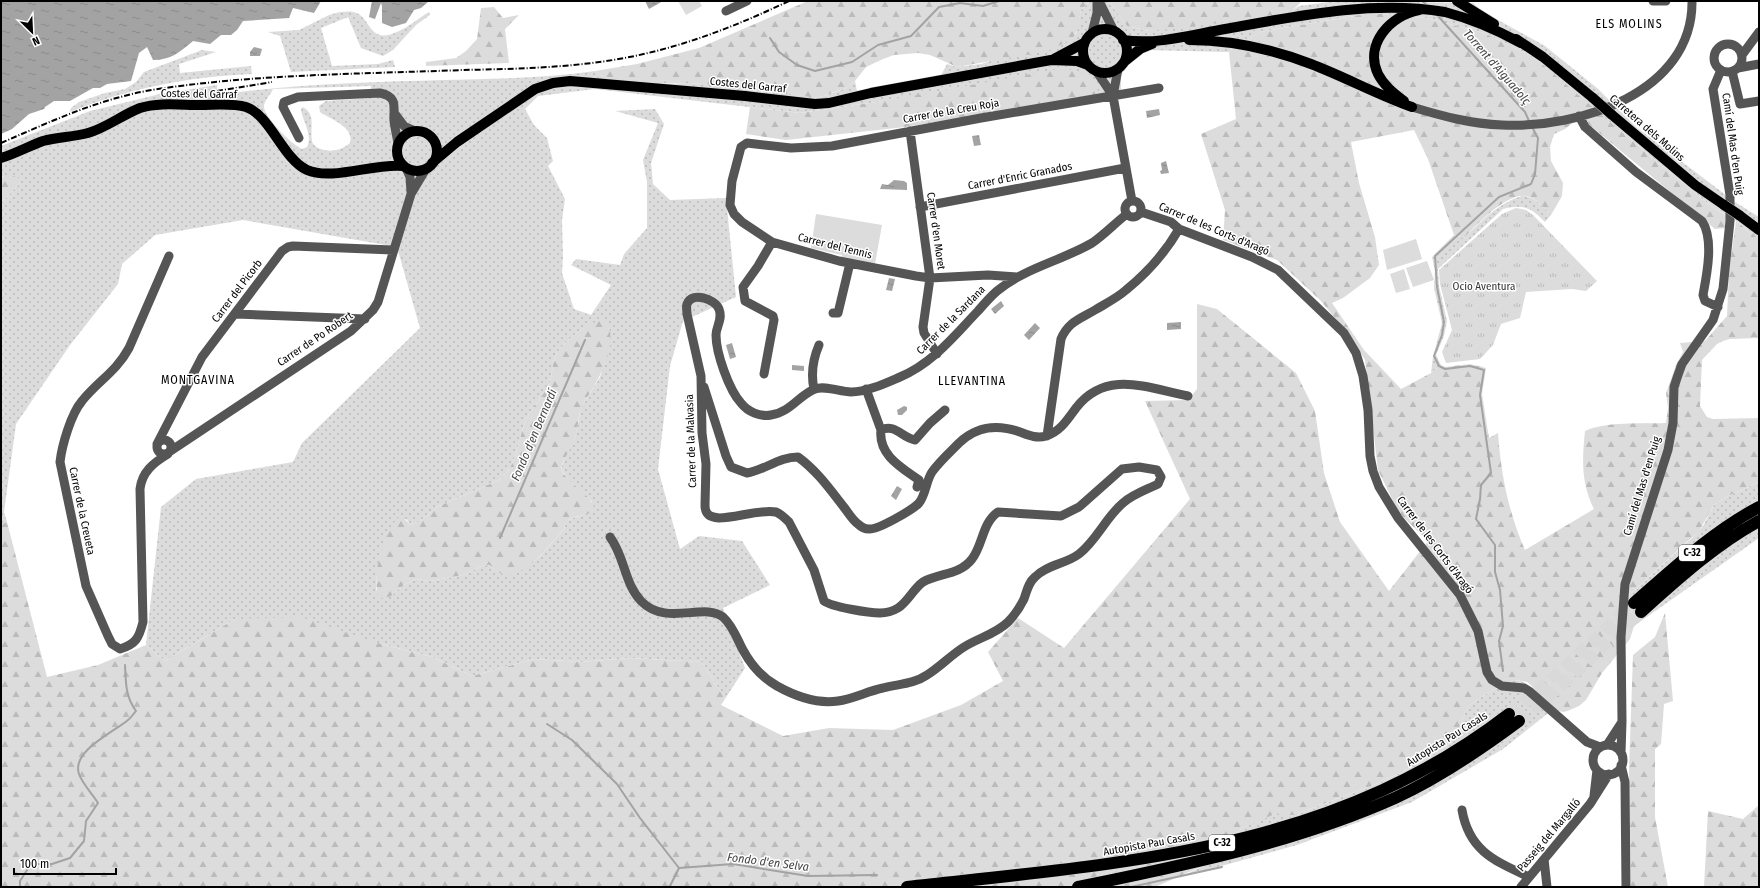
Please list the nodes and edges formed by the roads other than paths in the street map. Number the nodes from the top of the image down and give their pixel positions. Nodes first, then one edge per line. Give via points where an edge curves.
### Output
1 (747, 1) edge
2 (1098, 1) edge
3 (1360, 1) edge
4 (1457, 1) edge
5 (1653, 1) edge
6 (1666, 1) edge
7 (1670, 1) edge
8 (1692, 1) edge
9 (1345, 8) junction
10 (1426, 9) junction
11 (726, 11) dead end
12 (1114, 31) junction
13 (1759, 32) edge
14 (1092, 33) junction
15 (1123, 40) junction
16 (1158, 41) junction
17 (1751, 41) junction
18 (1084, 43) junction
19 (1521, 43) junction
20 (1736, 46) junction
21 (1742, 55) junction
22 (1051, 60) junction
23 (1125, 61) junction
24 (1759, 64) edge
25 (1088, 65) junction
26 (1118, 69) junction
27 (1730, 70) junction
28 (1097, 72) junction
29 (1159, 88) dead end
30 (1113, 96) junction
31 (1759, 101) edge
32 (1412, 107) junction
33 (395, 114) junction
34 (1579, 116) junction
35 (415, 131) junction
36 (910, 131) junction
37 (430, 137) junction
38 (299, 138) dead end
39 (457, 142) junction
40 (747, 143) joint
41 (397, 147) junction
42 (1, 158) edge
43 (378, 166) junction
44 (429, 166) junction
45 (404, 167) junction
46 (1125, 168) junction
47 (411, 194) junction
48 (1132, 201) junction
49 (920, 207) junction
50 (1141, 212) junction
51 (1127, 214) junction
52 (1178, 229) junction
53 (1759, 230) edge
54 (772, 242) junction
55 (394, 250) junction
56 (169, 256) dead end
57 (850, 263) junction
58 (1017, 277) junction
59 (930, 278) junction
60 (1718, 307) junction
61 (833, 313) dead end
62 (236, 314) junction
63 (365, 320) junction
64 (819, 345) dead end
65 (937, 354) junction
66 (764, 374) dead end
67 (701, 376) junction
68 (814, 389) junction
69 (866, 389) junction
70 (1188, 396) dead end
71 (945, 410) dead end
72 (881, 430) junction
73 (1047, 436) junction
74 (157, 446) junction
75 (169, 450) junction
76 (145, 472) junction
77 (917, 487) dead end
78 (1758, 511) edge
79 (610, 537) dead end
80 (1638, 608) tunnel mouth
81 (120, 649) joint
82 (1622, 721) junction
83 (1600, 749) junction
84 (1621, 753) junction
85 (1621, 765) junction
86 (1597, 770) junction
87 (1612, 773) junction
88 (1624, 782) junction
89 (1594, 799) junction
90 (1462, 810) dead end
91 (1544, 859) junction
92 (1529, 877) junction
93 (907, 887) edge
94 (1078, 887) edge
95 (1521, 887) edge
96 (1547, 887) edge
97 (1626, 887) edge

1 - 11 street
2 - 12 street
2 - 14 street
3 - 9 main road
4 - 19 main road
5 - 6 street
6 - 7 street
8 - 34 street via 1689,30 1682,47 1659,76 1628,98
9 - 10 main road via 1385,6
9 - 16 main road
10 - 19 main road via 1472,20
10 - 32 main road via 1407,13 1394,20 1383,32 1376,46 1378,75 1391,91
12 - 14 main road
12 - 15 main road
13 - 17 street
14 - 18 main road
15 - 16 main road
15 - 23 main road via 1127,50
16 - 23 main road via 1140,48
16 - 32 main road via 1219,41 1278,52
17 - 20 street
17 - 21 street
18 - 22 main road
18 - 25 main road via 1082,52
19 - 53 main road, Carretera dels Molins, bridge via 1543,57 1695,185
20 - 21 street
20 - 27 street via 1727,43 1716,50 1714,59 1717,67
21 - 27 street via 1741,64
22 - 25 main road via 1077,61
22 - 39 main road, Costes del Garraf via 815,104 570,81 553,83 527,94
23 - 26 main road
24 - 27 street, Camí del Mas d'en Puig
25 - 28 main road
26 - 28 main road via 1106,74
26 - 30 street
27 - 31 street via 1740,104
27 - 60 street, Camí del Mas d'en Puig via 1716,79 1714,95 1729,186 1730,221 1723,289
28 - 30 street
29 - 30 street, Carrer de la Creu Roja
30 - 36 street, Carrer de la Creu Roja
30 - 46 street
32 - 34 street via 1452,119 1486,124 1544,123
33 - 35 street via 404,126
33 - 38 street via 392,100 380,93 298,97 284,102 283,107
33 - 41 street
34 - 60 street via 1585,127 1636,172 1702,221 1708,234 1705,301
35 - 37 main road via 423,132
35 - 41 main road via 405,135
36 - 40 street, Carrer de la Creu Roja via 832,146 791,148
36 - 49 street, Carrer d'en Moret
37 - 39 main road via 449,143
37 - 44 main road via 437,150
39 - 44 main road, Costes del Garraf
40 - 54 street, Carrer del Tennis via 741,147 738,157 730,205 742,222
41 - 43 main road
41 - 45 main road via 398,158
42 - 43 main road, Costes del Garraf via 43,141 88,133 132,111 148,106 234,105 248,108 259,116 292,158 308,170 333,173
43 - 45 main road, Costes del Garraf
44 - 45 main road via 416,171
44 - 47 street, Carrer de Po Robert
45 - 47 street, Carrer de Po Robert via 410,177
46 - 48 street
46 - 49 street, Carrer d'Enric Granados
47 - 55 street, Carrer de Po Robert
48 - 50 street via 1139,203
48 - 51 street via 1126,205
49 - 59 street, Carrer d'en Moret
50 - 51 street via 1135,216
50 - 52 street, Carrer de les Corts d'Aragó via 1171,222
51 - 58 street, Carrer de la Sardana via 1092,242
52 - 73 street via 1156,262 1126,291 1076,319 1066,329 1061,339
52 - 83 street, Carrer de les Corts d'Aragó via 1252,257 1278,270 1344,333 1356,353 1363,376 1368,410 1370,456 1379,487 1398,518 1460,595 1478,632 1487,672 1492,680 1502,686 1524,688 1588,742
54 - 57 street, Carrer del Tennis
54 - 66 street via 742,292 745,301 773,316
55 - 62 street, Carrer del Picorb via 288,247
55 - 63 street, Carrer de Po Robert via 378,302
56 - 81 street, Carrer de la Creueta via 129,348 122,360 77,408 61,451 60,462 86,586 112,644
57 - 59 street, Carrer del Tennis
57 - 61 street via 838,313
58 - 59 street, Carrer del Tennis via 988,275
58 - 65 street, Carrer de la Sardana via 996,292
59 - 65 street, Carrer d'en Moret via 923,327
60 - 82 street, Camí del Mas d'en Puig via 1713,320 1682,364 1674,386 1673,423 1668,450 1625,584 1621,637
62 - 63 street
62 - 74 street, Carrer del Picorb via 202,357
63 - 75 street, Carrer de Po Robert via 351,332
64 - 68 street via 812,378
65 - 69 street, Carrer de la Sardana via 921,367
67 - 68 street, Carrer de la Malvasia via 687,314 687,305 696,297 717,305 721,317 716,337 724,369 741,403 751,411 759,415 775,414
67 - 73 street via 731,467 747,473 774,462 798,457 819,476 858,525 870,529 890,522 919,503 932,472 968,436 1000,426 1037,437
67 - 79 street, Carrer de la Malvasia via 702,433 706,464 705,505 708,515 726,518 764,512 780,514 789,522 814,570 824,601 834,607 880,613 898,608 922,583 958,571 973,559 988,524 998,512 1061,516 1079,507 1122,469 1148,468 1157,470 1161,477 1158,484 1122,504 1080,554 1036,575 1014,616 1002,628 962,648 920,679 840,701 804,698 767,680 746,656 728,622 721,616 710,612 665,613 646,605 633,590
68 - 69 street, Carrer de la Sardana via 850,392
69 - 72 street
70 - 73 street via 1117,383 1099,387 1084,398 1060,428
71 - 72 street via 915,440 892,428
72 - 77 street via 890,459 920,480
74 - 75 street via 165,440
74 - 76 street, Carrer del Picorb via 145,467
75 - 76 street
76 - 81 street, Carrer del Picorb via 140,489 143,622 135,642
78 - 80 highway, C-32 via 1724,529 1694,551
82 - 83 street
82 - 84 street, Camí del Mas d'en Puig
83 - 84 street via 1615,747
83 - 86 street via 1593,763
84 - 85 street
85 - 87 street
85 - 88 street
86 - 87 street via 1603,774
86 - 89 street, Passeig del Margalló
87 - 88 street
87 - 89 street, Passeig del Margalló
88 - 97 street
89 - 91 street, Passeig del Margalló
90 - 92 street via 1470,838 1482,850
91 - 92 street, Passeig del Margalló
91 - 96 street
92 - 95 street, Passeig del Margalló
93 - 94 highway, Autopista Pau Casals / C-32 via 1062,871 1129,861 1185,852 1284,827 1316,818 1415,776 1514,718 1486,745 1395,798 1314,829 1257,846

